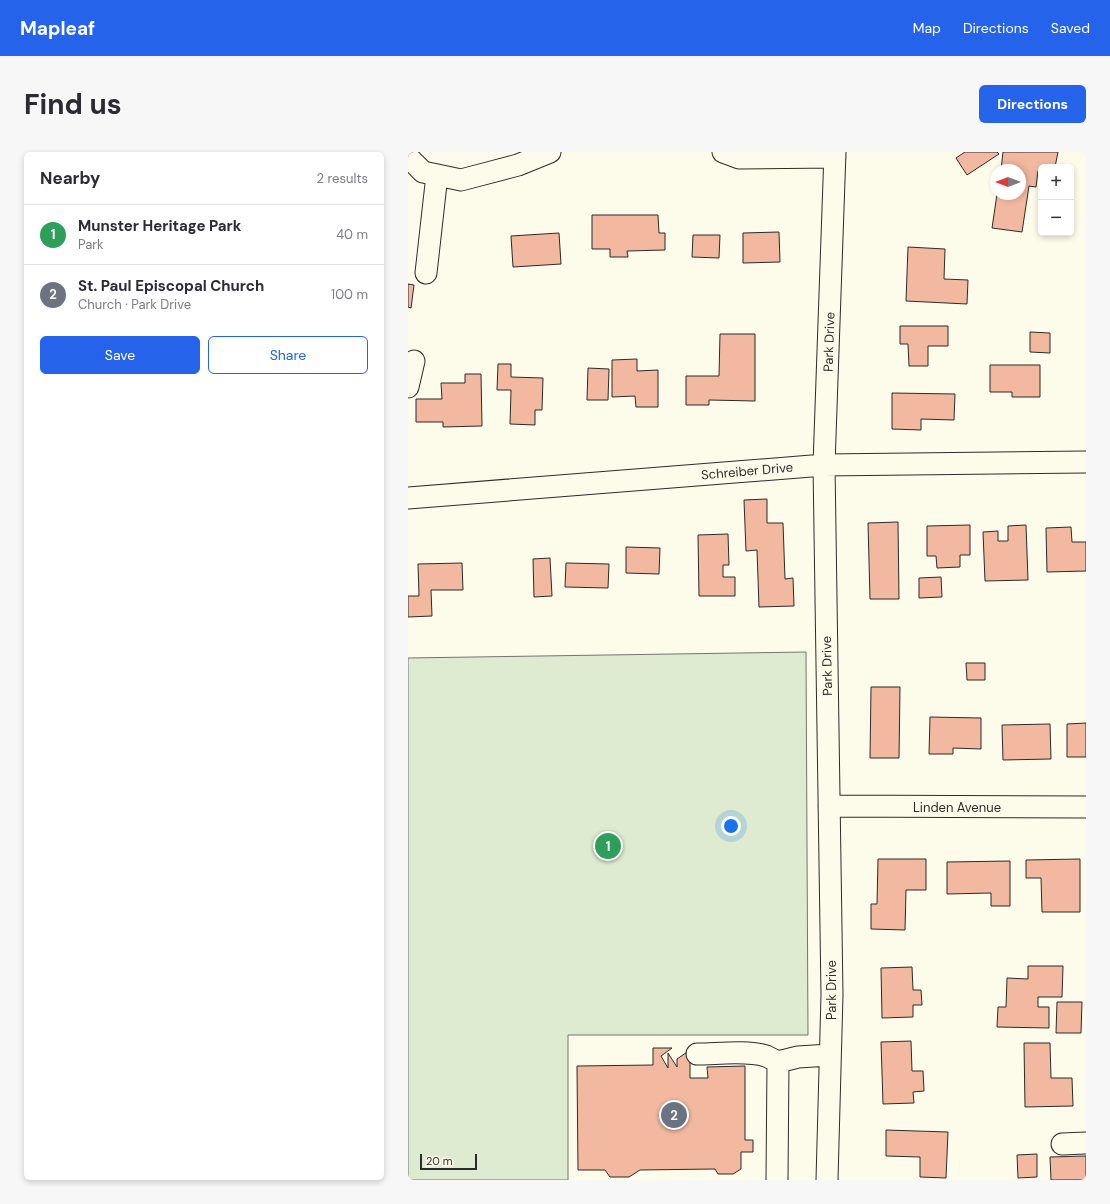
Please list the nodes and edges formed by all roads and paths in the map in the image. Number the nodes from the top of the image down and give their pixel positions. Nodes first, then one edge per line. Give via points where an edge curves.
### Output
1 (550, 152) edge
2 (723, 152) edge
3 (835, 154) edge
4 (408, 157) edge
5 (437, 175) junction
6 (426, 273) dead end
7 (414, 361) dead end
8 (408, 388) edge
9 (1086, 462) edge
10 (824, 465) junction
11 (408, 498) edge
12 (829, 806) junction
13 (1086, 807) edge
14 (697, 1054) dead end
15 (830, 1055) junction
16 (778, 1062) junction
17 (1086, 1143) edge
18 (1062, 1144) dead end
19 (777, 1180) edge
20 (827, 1180) edge

1 - 5 street via 518,165 460,180
2 - 3 street via 739,158
3 - 10 street, Park Drive
4 - 5 street via 424,172
5 - 6 street
7 - 8 street
9 - 10 street, Schreiber Drive
10 - 11 street, Schreiber Drive
10 - 12 street, Park Drive
12 - 13 street, Linden Avenue
12 - 15 street, Park Drive via 832,995
14 - 16 street via 758,1054
15 - 16 street via 798,1057
15 - 20 street, Park Drive
16 - 19 street
17 - 18 street

